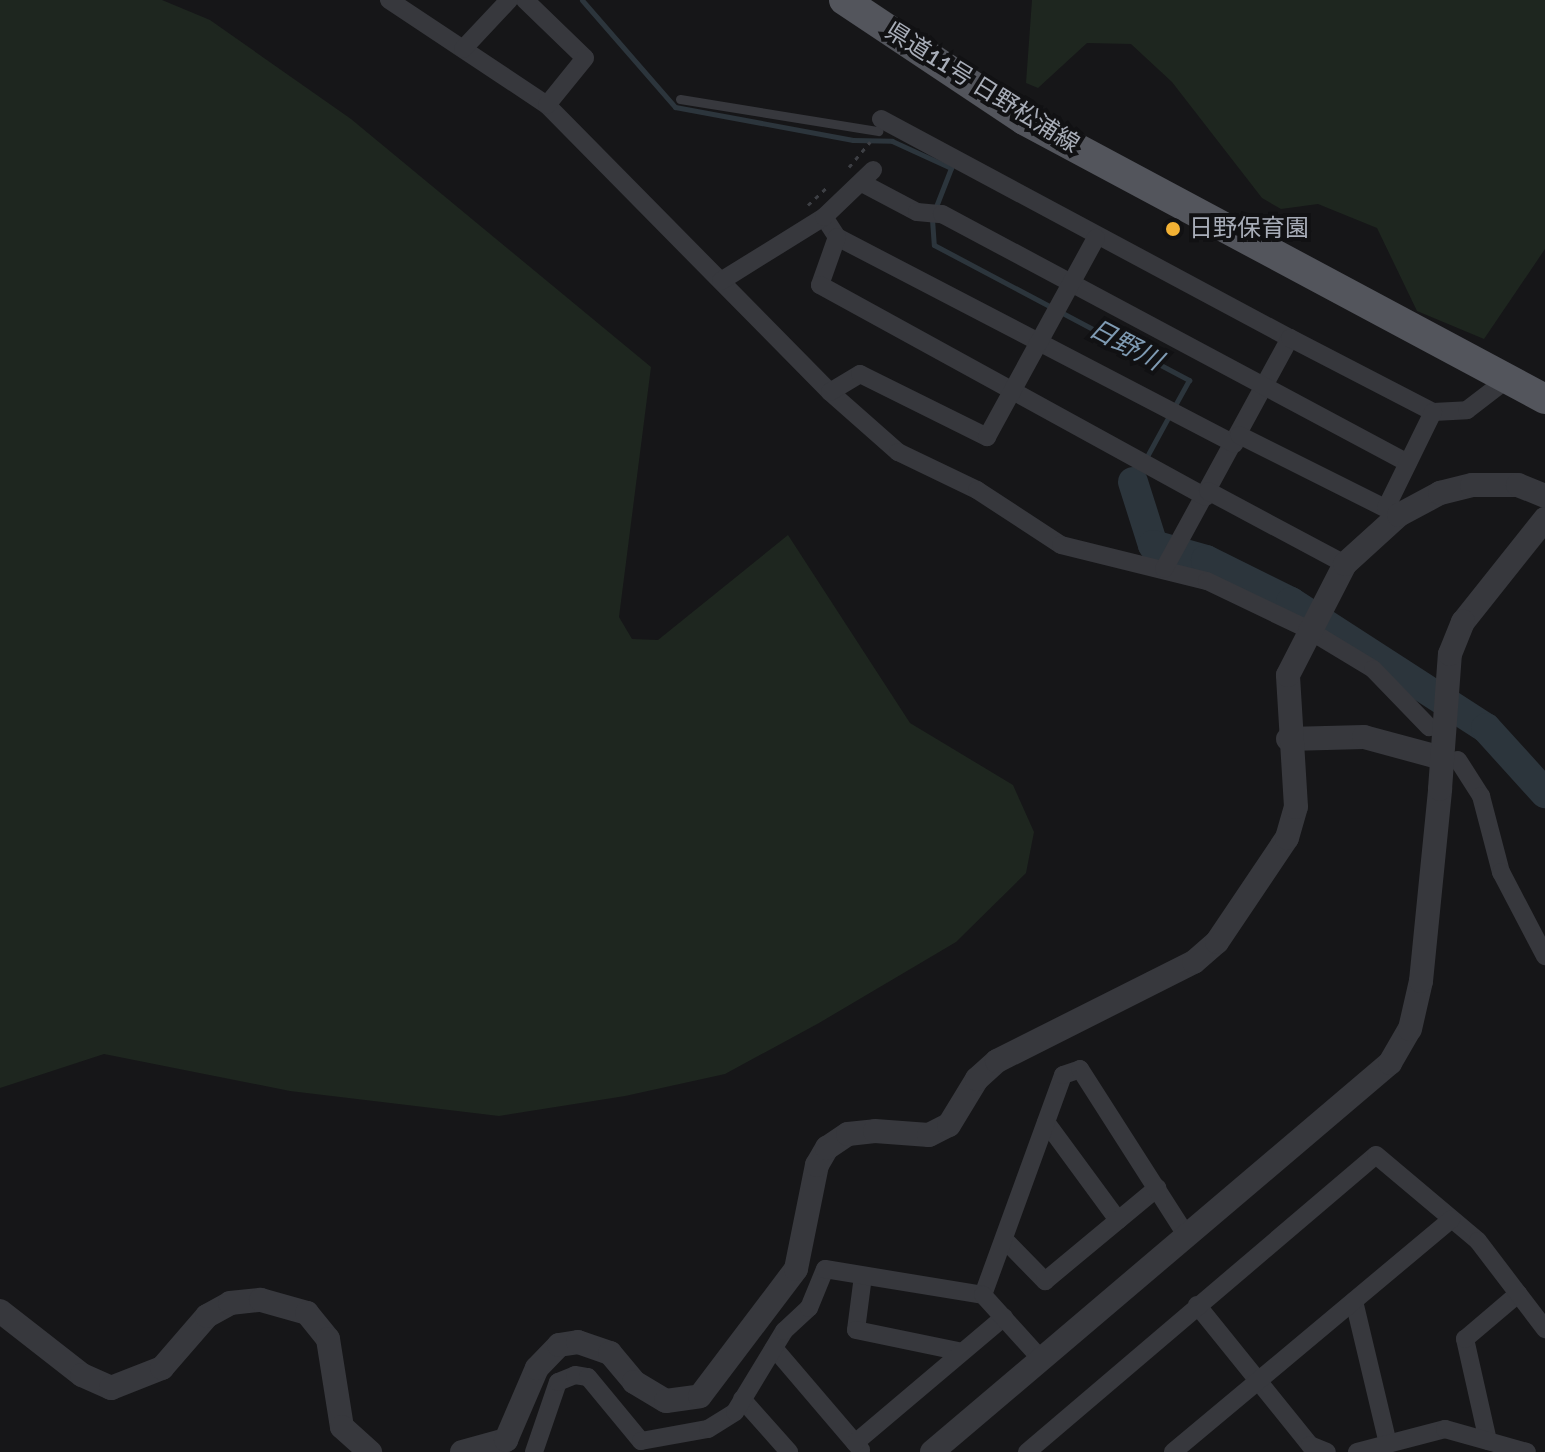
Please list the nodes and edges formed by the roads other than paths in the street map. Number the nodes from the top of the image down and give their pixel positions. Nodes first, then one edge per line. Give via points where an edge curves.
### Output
1 (389, 0) edge
2 (509, 0) edge
3 (525, 0) edge
4 (844, 0) edge
5 (463, 49) junction
6 (680, 99) dead end
7 (547, 105) junction
8 (879, 125) joint
9 (824, 217) junction
10 (837, 237) junction
11 (1096, 238) junction
12 (721, 281) junction
13 (1072, 282) junction
14 (1290, 338) junction
15 (1041, 341) junction
16 (1510, 377) junction
17 (1264, 387) junction
18 (830, 392) junction
19 (1012, 394) junction
20 (1545, 399) edge
21 (1433, 412) junction
22 (1236, 440) junction
23 (1408, 463) junction
24 (1206, 494) junction
25 (1545, 496) edge
26 (1392, 511) junction
27 (1545, 519) edge
28 (1345, 564) junction
29 (1164, 569) junction
30 (1307, 629) junction
31 (1429, 727) dead end
32 (1288, 739) junction
33 (1450, 759) junction
34 (1545, 956) edge
35 (1046, 1122) junction
36 (1157, 1188) junction
37 (1452, 1219) junction
38 (1118, 1220) junction
39 (1187, 1236) junction
40 (1004, 1239) junction
41 (863, 1276) junction
42 (1518, 1294) junction
43 (983, 1295) junction
44 (1354, 1301) junction
45 (1197, 1305) junction
46 (0, 1311) edge
47 (1004, 1317) junction
48 (1545, 1329) edge
49 (774, 1348) junction
50 (962, 1352) junction
51 (1041, 1359) junction
52 (1256, 1381) junction
53 (742, 1399) junction
54 (1488, 1441) junction
55 (1388, 1444) junction
56 (644, 1447) edge
57 (858, 1448) edge
58 (782, 1450) edge
59 (370, 1452) edge
60 (462, 1452) edge
61 (534, 1452) edge
62 (932, 1452) edge
63 (1027, 1452) edge
64 (1173, 1452) edge
65 (1322, 1452) edge
66 (1357, 1452) edge
67 (1527, 1452) edge

1 - 5 street
2 - 5 street
3 - 7 street via 585,58
4 - 16 main road, 県道11号 日野松浦線 via 1024,120
5 - 7 street
6 - 8 lane
7 - 12 street
8 - 11 street
9 - 10 street
9 - 12 street
9 - 13 street via 868,176 917,212 942,214
10 - 15 street
10 - 19 street via 820,285
11 - 13 street
11 - 14 street
12 - 18 street
13 - 15 street
13 - 17 street
14 - 17 street
14 - 21 street
15 - 19 street
15 - 22 street
16 - 20 main road, 県道11号 日野松浦線
16 - 21 street via 1467,410
17 - 22 street
17 - 23 street
18 - 19 street via 860,374 987,437
18 - 29 street via 898,452 977,490 1061,545
19 - 24 street
21 - 23 street
22 - 24 street
22 - 26 street
23 - 26 street
24 - 28 street
24 - 29 street
25 - 26 street via 1518,485 1472,485
26 - 28 street
27 - 33 street, bridge via 1463,622 1450,654
28 - 30 street
29 - 30 street via 1207,581
30 - 31 street via 1373,669
30 - 32 street via 1288,675
32 - 33 street via 1364,737
32 - 60 street via 1296,807 1287,838 1217,942 1158,984 997,1061 977,1079 949,1125 929,1135 848,1134 827,1148 817,1165 796,1269 700,1396 666,1401 634,1382 610,1353 578,1342 559,1345 537,1368 506,1440
33 - 34 street via 1481,796 1501,872
33 - 39 street, bridge via 1440,789 1410,1029 1390,1063
35 - 36 street via 1063,1075 1080,1069
35 - 38 street
35 - 40 street
36 - 38 street
36 - 39 street
37 - 42 street via 1478,1241
37 - 44 street
37 - 45 street via 1376,1155
38 - 40 street via 1045,1281
39 - 51 street
40 - 43 street
41 - 43 street
41 - 49 street via 825,1269 809,1308
41 - 50 street via 856,1330
42 - 48 street
42 - 54 street via 1465,1339
43 - 47 street
44 - 52 street
44 - 55 street
45 - 52 street
45 - 63 street
46 - 59 street via 82,1375 111,1388 162,1368 207,1316 230,1303 261,1300 307,1313 328,1339 342,1427
47 - 50 street
47 - 51 street
49 - 53 street
49 - 57 street
50 - 57 street
51 - 62 street
52 - 64 street
52 - 65 street
53 - 56 street via 735,1412 708,1429
53 - 58 street
54 - 55 street via 1445,1429
54 - 67 street
55 - 66 street
56 - 61 street via 600,1389 588,1377 575,1375 558,1382

